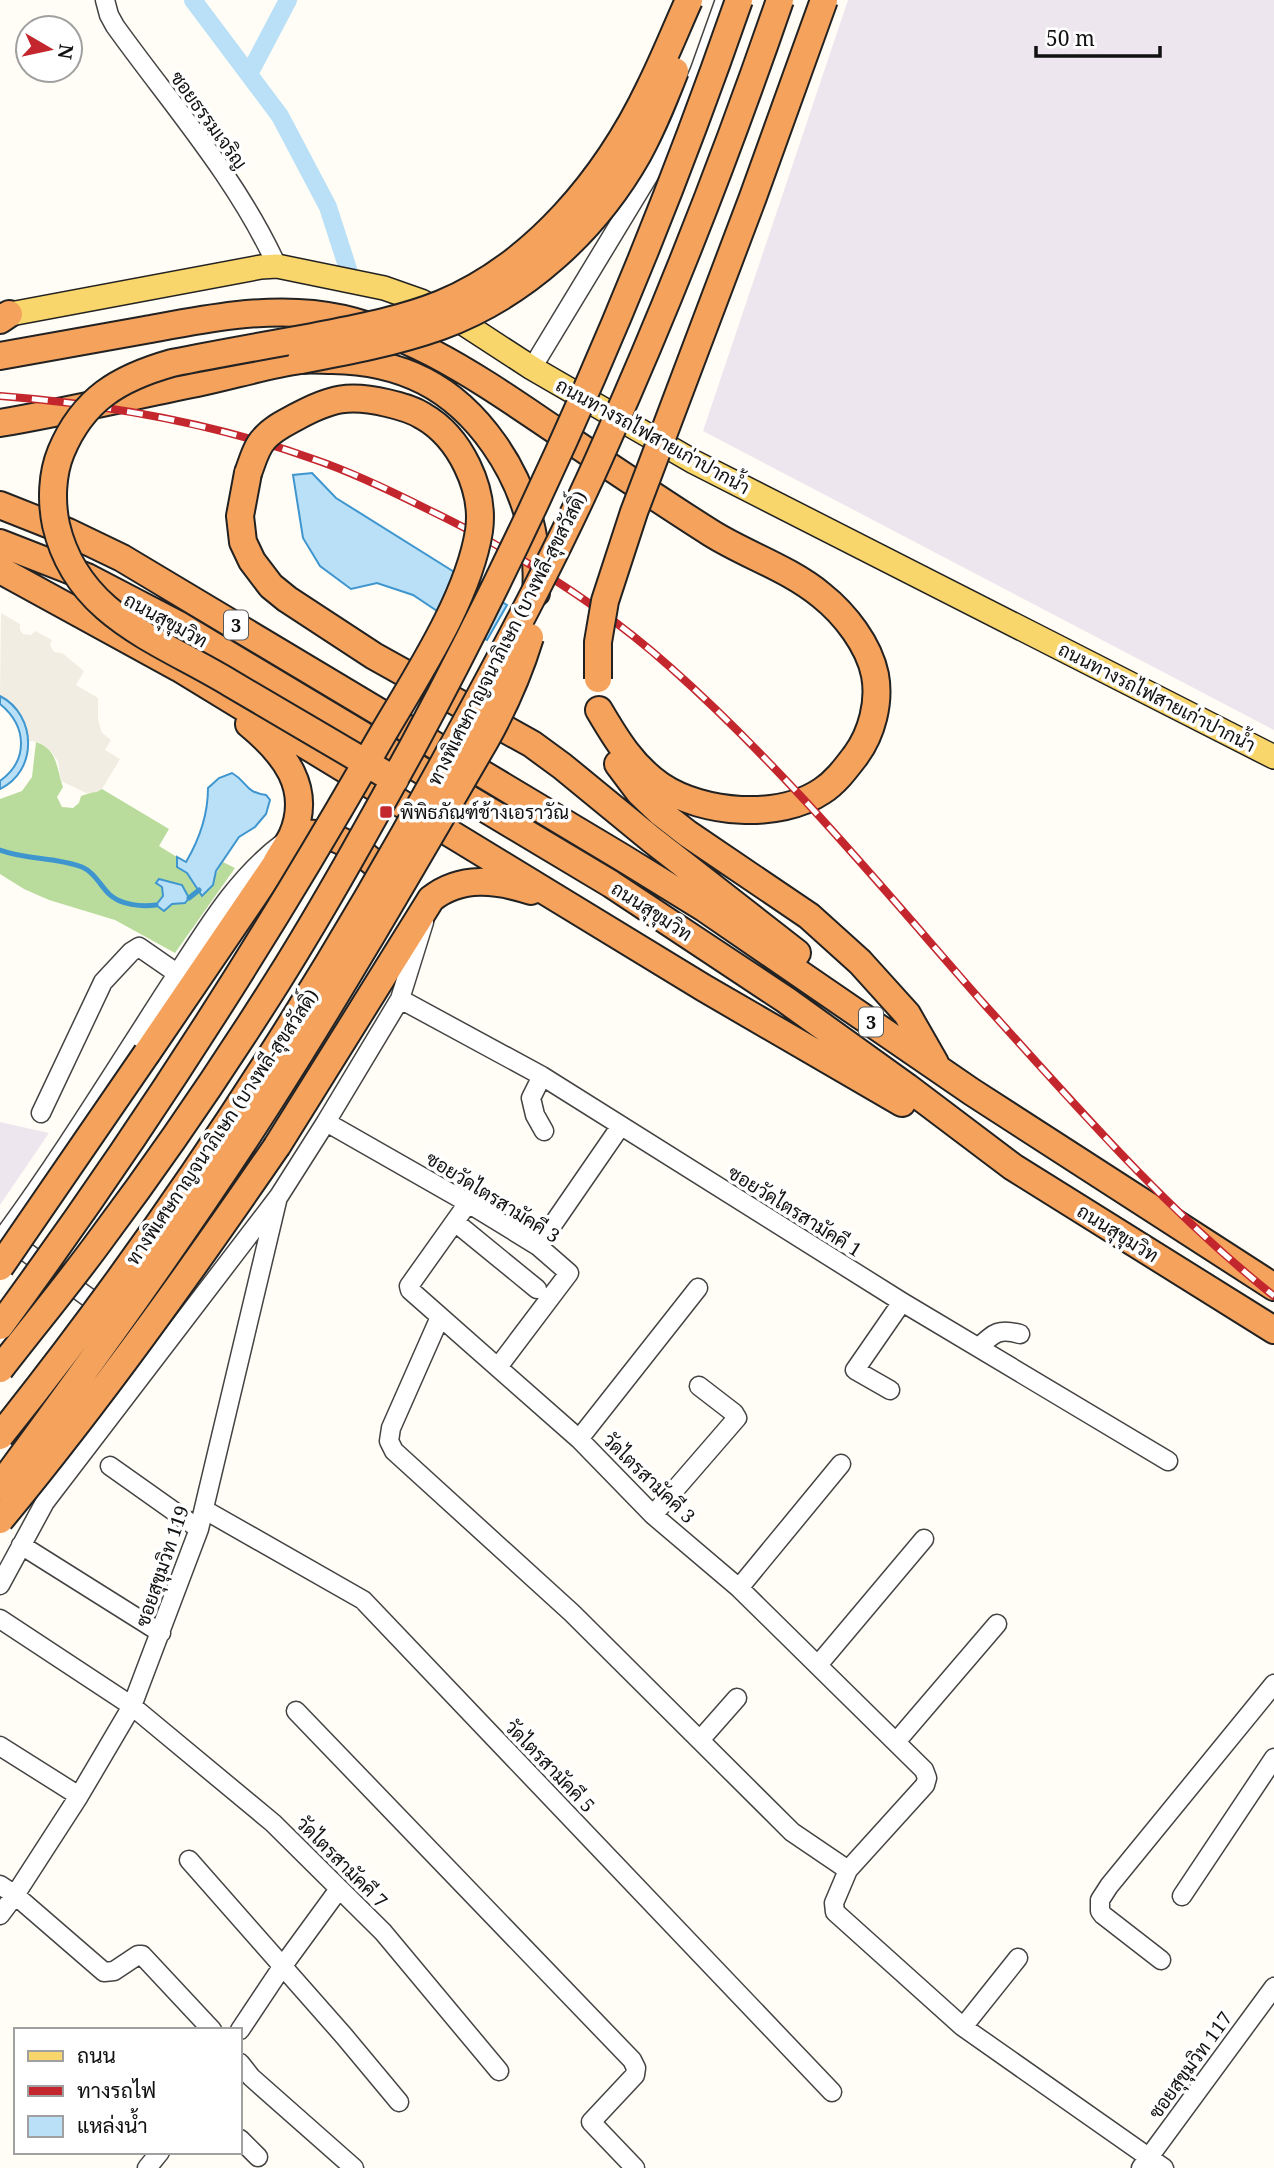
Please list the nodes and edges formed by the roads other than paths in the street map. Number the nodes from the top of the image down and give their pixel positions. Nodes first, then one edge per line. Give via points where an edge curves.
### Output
1 (105, 0) edge
2 (689, 0) edge
3 (698, 0) edge
4 (725, 0) edge
5 (739, 0) edge
6 (780, 0) edge
7 (824, 0) edge
8 (834, 0) edge
9 (277, 266) junction
10 (2, 317) edge
11 (0, 356) edge
12 (301, 360) junction
13 (533, 368) junction
14 (0, 423) edge
15 (668, 447) junction
16 (0, 505) edge
17 (0, 543) edge
18 (0, 570) edge
19 (179, 668) junction
20 (599, 710) junction
21 (1274, 757) edge
22 (292, 836) junction
23 (431, 899) junction
24 (566, 903) junction
25 (177, 974) junction
26 (400, 999) junction
27 (903, 1044) junction
28 (806, 1045) junction
29 (940, 1070) junction
30 (542, 1076) junction
31 (41, 1113) dead end
32 (326, 1122) junction
33 (620, 1127) junction
34 (544, 1131) dead end
35 (1013, 1167) junction
36 (279, 1196) junction
37 (468, 1203) junction
38 (455, 1222) junction
39 (5, 1234) edge
40 (538, 1246) junction
41 (0, 1267) edge
42 (1274, 1287) edge
43 (698, 1288) dead end
44 (537, 1289) dead end
45 (902, 1302) junction
46 (114, 1316) junction
47 (440, 1317) junction
48 (0, 1326) edge
49 (1274, 1330) edge
50 (1020, 1335) dead end
51 (979, 1347) junction
52 (160, 1352) junction
53 (498, 1367) junction
54 (0, 1369) edge
55 (699, 1386) dead end
56 (890, 1390) dead end
57 (0, 1436) edge
58 (579, 1439) junction
59 (1168, 1461) dead end
60 (841, 1464) dead end
61 (110, 1466) dead end
62 (0, 1486) edge
63 (45, 1502) junction
64 (205, 1510) junction
65 (653, 1515) junction
66 (0, 1518) edge
67 (199, 1529) junction
68 (924, 1539) dead end
69 (21, 1545) junction
70 (0, 1586) edge
71 (739, 1588) junction
72 (0, 1619) edge
73 (997, 1624) dead end
74 (161, 1633) junction
75 (818, 1664) junction
76 (1274, 1684) edge
77 (737, 1698) dead end
78 (132, 1706) junction
79 (296, 1711) dead end
80 (700, 1740) junction
81 (896, 1742) junction
82 (0, 1746) edge
83 (1274, 1758) edge
84 (79, 1796) junction
85 (189, 1860) dead end
86 (848, 1870) junction
87 (339, 1889) junction
88 (8, 1890) edge
89 (1182, 1896) dead end
90 (0, 1915) edge
91 (1018, 1958) dead end
92 (1161, 1960) dead end
93 (282, 1967) junction
94 (1271, 1996) edge
95 (963, 2027) junction
96 (210, 2028) edge
97 (241, 2028) edge
98 (242, 2066) edge
99 (499, 2071) dead end
100 (832, 2092) dead end
101 (399, 2102) dead end
102 (242, 2141) edge
103 (158, 2154) edge
104 (258, 2157) dead end
105 (1145, 2163) edge
106 (344, 2164) edge
107 (147, 2168) edge
108 (635, 2168) edge
109 (1164, 2168) edge

1 - 9 street, ซอยธรรมเจริญ via 115,26 207,149 236,178
2 - 28 highway, bridge via 626,132 573,205 538,241 474,287 440,304 380,323 138,372 85,411 68,434 53,488 54,514 73,569 112,615 486,833 725,984
3 - 12 highway, bridge via 659,112 638,154 586,227 561,252 490,303 444,325 398,340
4 - 13 street via 669,142
5 - 54 highway, ทางพิเศษกาญจนาภิเษก (บางพลี-สุขสวัสดิ์), bridge via 632,286 572,425 450,677 281,977 101,1239
6 - 57 highway, ทางพิเศษกาญจนาภิเษก (บางพลี-สุขสวัสดิ์), bridge via 713,186 604,448 538,585 417,813 230,1122 137,1256
7 - 20 highway, bridge via 605,601 598,642
8 - 15 street
9 - 10 main road, ถนนทางรถไฟสายเก่าปากน้ำ
9 - 13 main road, ถนนทางรถไฟสายเก่าปากน้ำ via 384,288 421,301
11 - 20 highway via 229,316 312,314 379,329 509,399 721,539 819,593 854,631 875,675 873,720 863,746 849,764 820,792 768,809 714,807 684,799 660,785 624,751
12 - 14 highway
12 - 62 highway, bridge via 358,360 421,378 466,411 488,435 520,487 531,523 537,581 530,637 506,703 313,1032 158,1269
13 - 15 main road, ถนนทางรถไฟสายเก่าปากน้ำ
15 - 21 main road, ถนนทางรถไฟสายเก่าปากน้ำ
16 - 27 highway, ถนนสุขุมวิท / 3 via 68,532 166,583 704,908
17 - 35 highway, ถนนสุขุมวิท / 3 via 87,577 177,624 611,884 786,1000
18 - 19 highway
19 - 22 highway via 261,734 290,768 299,801
19 - 24 highway
20 - 29 highway via 610,751 639,792 688,834 808,916 860,962 907,1014
22 - 25 street via 264,857 226,901
22 - 41 highway, bridge
22 - 46 highway via 304,832 338,839 360,850 393,885 219,1164
23 - 24 highway via 454,885 483,882 521,888
23 - 26 street
23 - 66 highway, bridge via 277,1146 81,1419
24 - 28 highway
25 - 31 street via 139,947 131,952 103,982
25 - 39 street
26 - 30 street, ซอยวัดไตรสามัคคี 1
26 - 32 street
27 - 29 highway, ถนนสุขุมวิท / 3
27 - 48 highway, bridge via 820,971 532,744 374,656 271,586 243,542 240,516 248,473 262,440 277,428 343,398 363,397 404,407 425,417 456,446 479,500 474,557 449,618 355,782 248,958 88,1204
28 - 35 highway
29 - 42 highway, ถนนสุขุมวิท / 3
30 - 33 street, ซอยวัดไตรสามัคคี 1
30 - 34 street via 531,1098
32 - 36 street
32 - 37 street, ซอยวัดไตรสามัคคี 3
33 - 40 street
33 - 45 street, ซอยวัดไตรสามัคคี 1
35 - 49 highway, ถนนสุขุมวิท / 3
36 - 52 street
36 - 64 street, ซอยสุขุมวิท 119
37 - 38 street, วัดไตรสามัคคี 3
37 - 40 street, ซอยวัดไตรสามัคคี 3
38 - 44 street
38 - 47 street, วัดไตรสามัคคี 3 via 409,1286
39 - 46 street
40 - 53 street, ซอยวัดไตรสามัคคี 3 via 569,1273
43 - 58 street
45 - 51 street, ซอยวัดไตรสามัคคี 1
45 - 56 street via 855,1370
46 - 52 street
47 - 53 street, วัดไตรสามัคคี 3
47 - 80 street via 390,1429 391,1446 572,1613
50 - 51 street via 1006,1330 994,1333
51 - 59 street, ซอยวัดไตรสามัคคี 1
52 - 63 street
53 - 58 street, วัดไตรสามัคคี 3
55 - 65 street via 734,1413 736,1422
58 - 65 street, วัดไตรสามัคคี 3
60 - 71 street
61 - 67 street
63 - 66 street
63 - 69 street
64 - 67 street, ซอยสุขุมวิท 119
64 - 100 street, วัดไตรสามัคคี 5 via 363,1600
65 - 71 street, วัดไตรสามัคคี 3
67 - 74 street, ซอยสุขุมวิท 119
68 - 75 street
69 - 70 street
69 - 74 street
71 - 75 street, วัดไตรสามัคคี 3
72 - 78 street, วัดไตรสามัคคี 7
73 - 81 street
74 - 78 street, ซอยสุขุมวิท 119
75 - 81 street, วัดไตรสามัคคี 3
76 - 92 street via 1100,1900 1103,1915
77 - 80 street
78 - 84 street, ซอยสุขุมวิท 119
78 - 87 street, วัดไตรสามัคคี 7 via 273,1823
79 - 108 street via 632,2060 635,2075 591,2122
80 - 86 street via 792,1832
81 - 86 street, วัดไตรสามัคคี 3 via 924,1770 925,1785
82 - 84 street
83 - 89 street
84 - 88 street, ซอยสุขุมวิท 119
85 - 93 street
86 - 95 street via 834,1903 835,1912
87 - 93 street
87 - 99 street, วัดไตรสามัคคี 7 via 383,1932
88 - 90 street, ซอยสุขุมวิท 119
88 - 96 street via 104,1972 141,1954
91 - 95 street
93 - 97 street
93 - 101 street
94 - 105 street, ซอยสุขุมวิท 117
95 - 105 street
98 - 106 street
102 - 104 street
103 - 107 street
105 - 109 street

